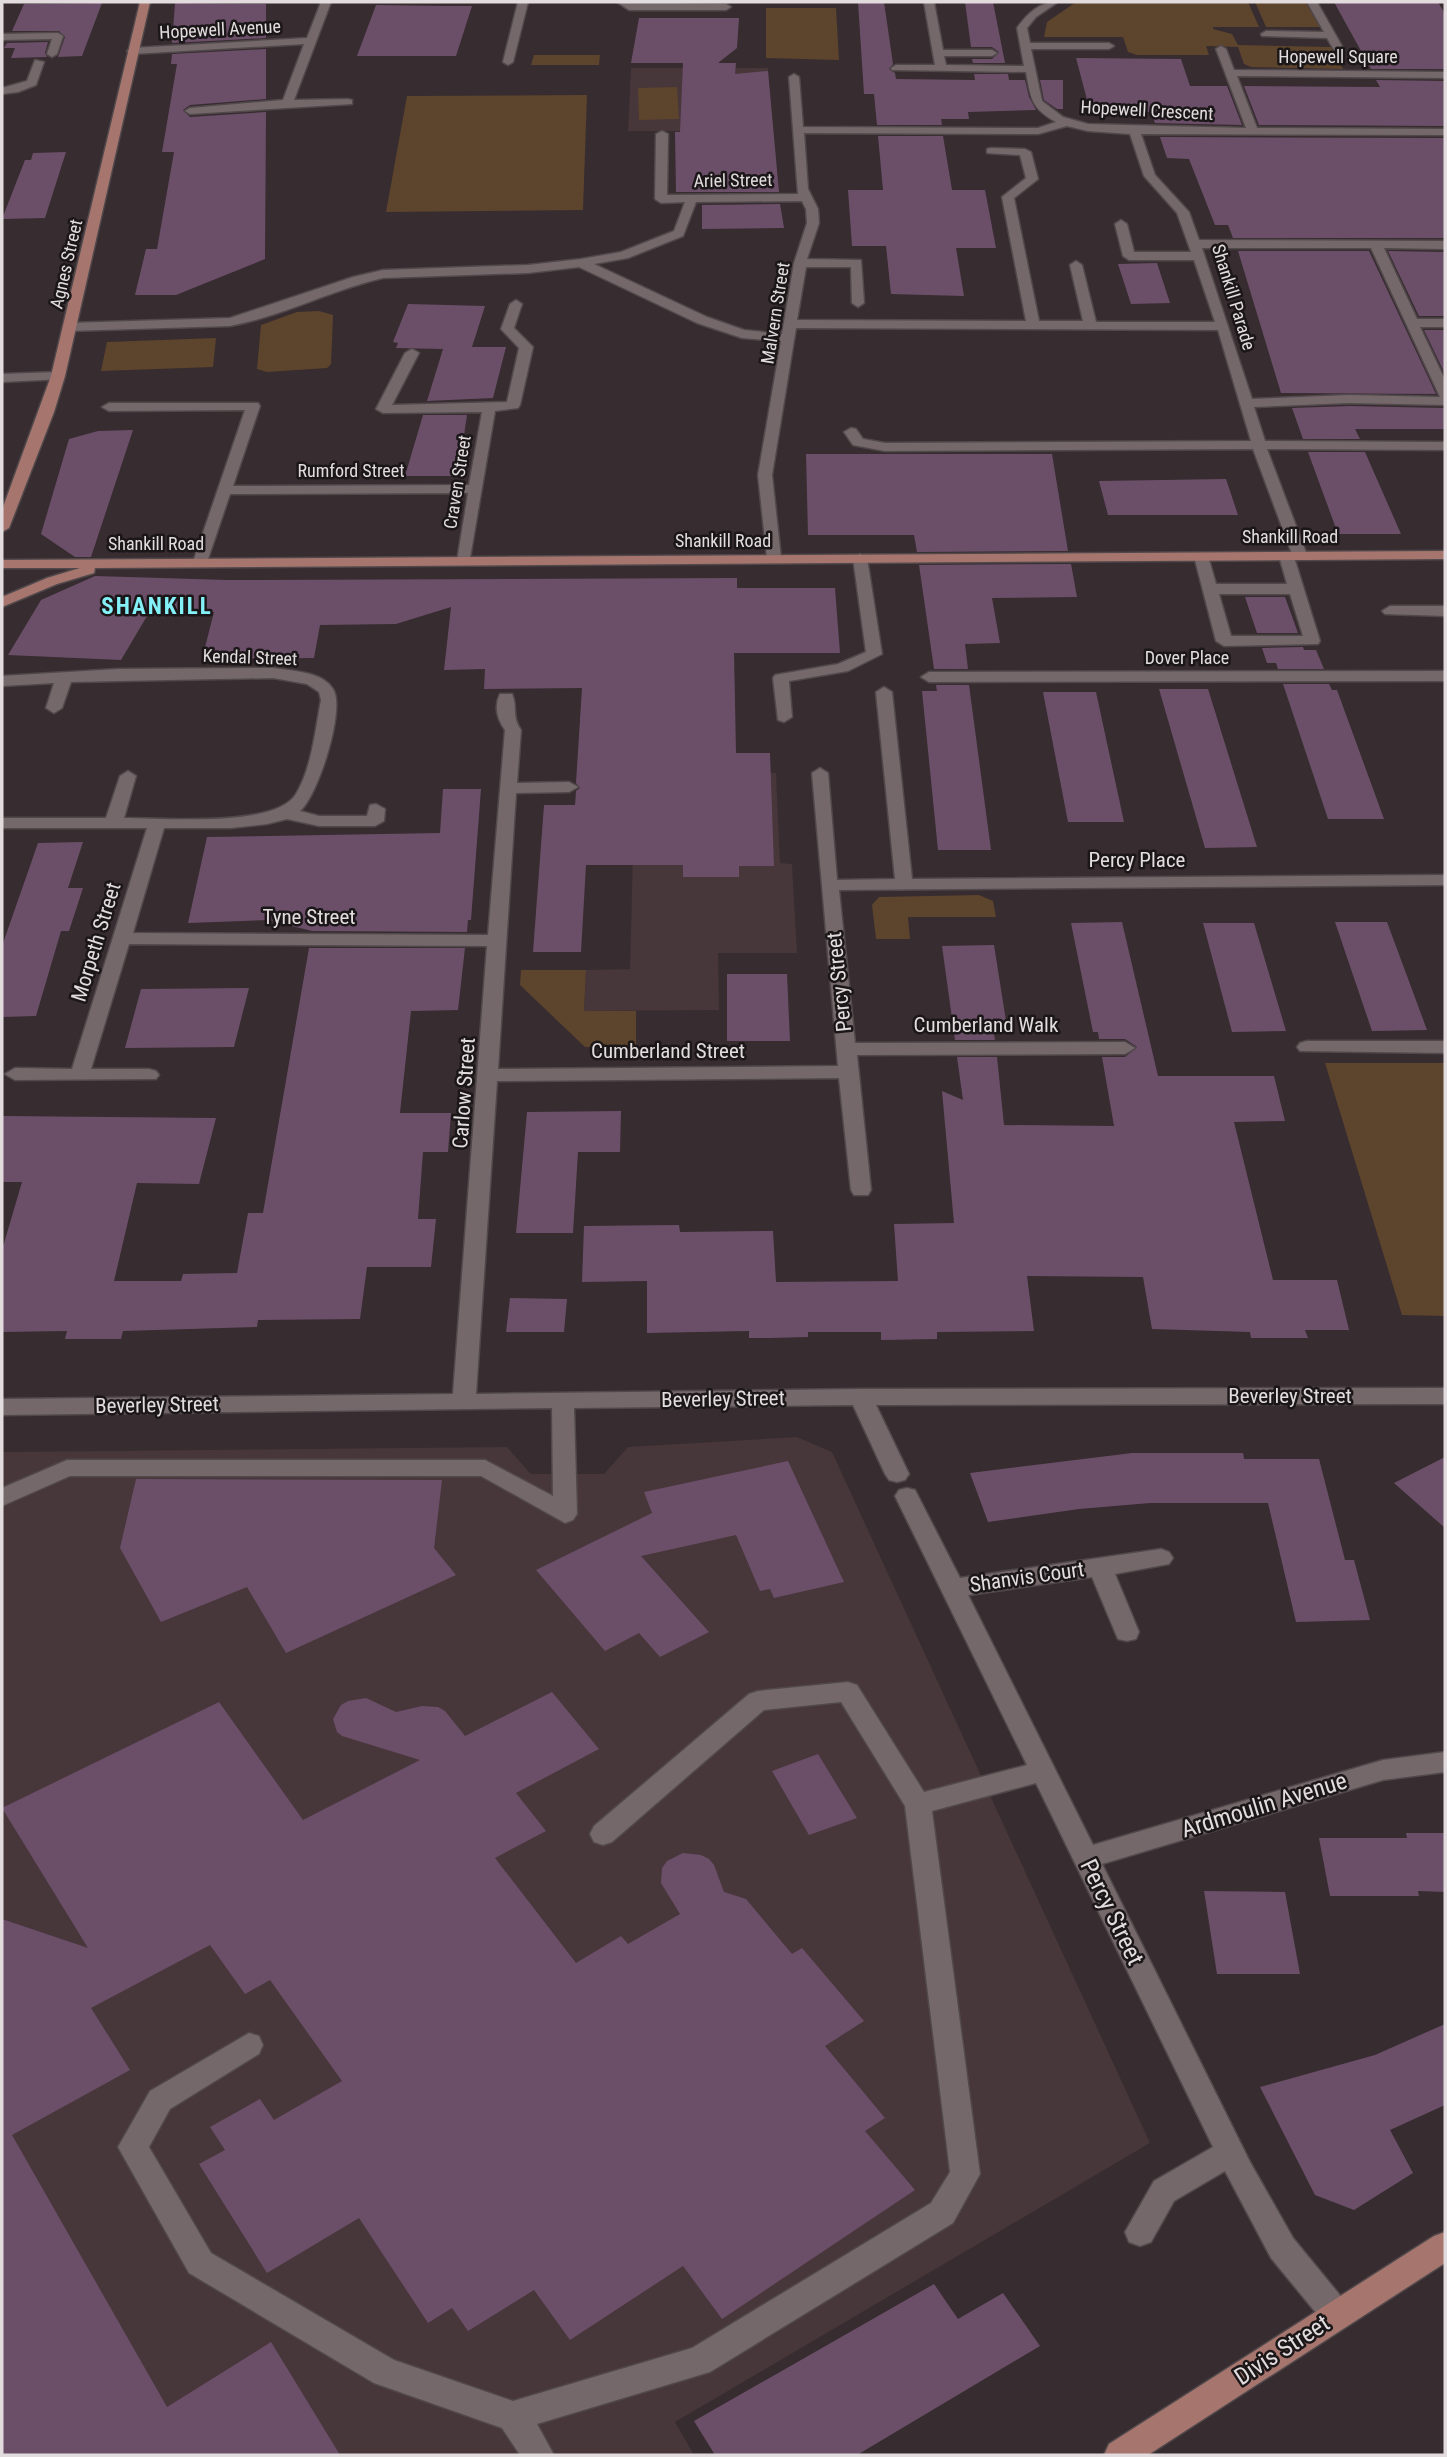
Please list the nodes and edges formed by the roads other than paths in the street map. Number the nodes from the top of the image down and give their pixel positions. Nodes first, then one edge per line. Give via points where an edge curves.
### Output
1 (145, 2) edge
2 (326, 2) edge
3 (523, 2) edge
4 (622, 2) edge
5 (929, 2) edge
6 (1053, 2) edge
7 (1312, 2) edge
8 (726, 7) dead end
9 (1266, 34) dead end
10 (1331, 34) junction
11 (2, 37) edge
12 (310, 41) junction
13 (1025, 46) junction
14 (1109, 46) dead end
15 (1338, 48) dead end
16 (1221, 49) dead end
17 (132, 51) junction
18 (938, 53) junction
19 (992, 53) dead end
20 (52, 54) dead end
21 (1384, 61) dead end
22 (39, 62) dead end
23 (508, 62) dead end
24 (897, 68) dead end
25 (941, 68) junction
26 (1030, 69) junction
27 (1230, 73) junction
28 (1400, 75) junction
29 (1445, 75) edge
30 (794, 77) dead end
31 (2, 90) edge
32 (348, 102) dead end
33 (287, 103) junction
34 (190, 111) dead end
35 (1066, 123) junction
36 (797, 130) junction
37 (1134, 130) junction
38 (1253, 132) junction
39 (1445, 132) edge
40 (662, 134) dead end
41 (991, 151) dead end
42 (806, 197) junction
43 (692, 198) junction
44 (1121, 225) dead end
45 (1376, 245) junction
46 (1445, 245) edge
47 (1197, 250) junction
48 (581, 263) junction
49 (800, 263) junction
50 (1076, 265) dead end
51 (858, 303) dead end
52 (516, 304) dead end
53 (1411, 323) junction
54 (1445, 323) edge
55 (1033, 325) junction
56 (1090, 326) junction
57 (1223, 326) junction
58 (69, 327) junction
59 (790, 331) junction
60 (412, 353) dead end
61 (58, 376) junction
62 (2, 378) edge
63 (1445, 394) edge
64 (1445, 401) edge
65 (1246, 403) junction
66 (109, 407) dead end
67 (489, 408) junction
68 (851, 432) dead end
69 (1259, 445) junction
70 (1445, 446) edge
71 (475, 489) junction
72 (226, 490) junction
73 (2, 528) edge
74 (1445, 555) edge
75 (1201, 556) junction
76 (1293, 556) junction
77 (774, 558) junction
78 (860, 558) junction
79 (464, 561) junction
80 (200, 562) junction
81 (115, 563) junction
82 (2, 564) edge
83 (1210, 589) junction
84 (1296, 589) junction
85 (2, 602) edge
86 (1390, 611) dead end
87 (1445, 611) edge
88 (1445, 676) edge
89 (64, 677) junction
90 (929, 677) dead end
91 (2, 681) edge
92 (884, 692) dead end
93 (513, 696) dead end
94 (329, 702) junction
95 (348, 702) dead end
96 (54, 708) dead end
97 (784, 717) dead end
98 (820, 773) dead end
99 (128, 776) dead end
100 (569, 787) dead end
101 (508, 788) junction
102 (376, 809) dead end
103 (285, 813) junction
104 (2, 823) edge
105 (113, 824) junction
106 (157, 824) junction
107 (1445, 880) edge
108 (904, 884) junction
109 (829, 885) junction
110 (121, 938) junction
111 (498, 941) junction
112 (1307, 1047) dead end
113 (1445, 1047) edge
114 (1125, 1048) dead end
115 (846, 1049) junction
116 (849, 1072) junction
117 (15, 1074) dead end
118 (80, 1074) junction
119 (149, 1075) dead end
120 (488, 1075) junction
121 (861, 1190) dead end
122 (1445, 1396) edge
123 (861, 1398) junction
124 (564, 1400) junction
125 (464, 1401) junction
126 (2, 1407) edge
127 (2, 1498) edge
128 (1161, 1558) dead end
129 (1100, 1567) junction
130 (953, 1588) junction
131 (1127, 1632) dead end
132 (1445, 1762) edge
133 (1043, 1771) junction
134 (918, 1804) junction
135 (603, 1834) dead end
136 (1086, 1858) junction
137 (248, 2045) dead end
138 (1231, 2152) junction
139 (1140, 2232) dead end
140 (1445, 2246) edge
141 (1337, 2315) junction
142 (513, 2416) junction
143 (538, 2455) edge
144 (1120, 2455) edge

1 - 17 main road, Agnes Street
2 - 12 street, Hopewell Avenue
3 - 23 street
4 - 8 street via 629,7
5 - 18 street
6 - 13 street, Hopewell Crescent via 1032,15 1022,28
7 - 10 street
9 - 10 street
10 - 15 street
11 - 20 street via 58,36
12 - 17 street, Hopewell Avenue
12 - 33 street, Hopewell Avenue
13 - 14 street
13 - 26 street, Hopewell Crescent
16 - 27 street, Hopewell Crescent
17 - 58 main road, Agnes Street
18 - 19 street
18 - 25 street
21 - 28 street
22 - 31 street via 32,83
24 - 25 street
25 - 26 street
26 - 35 street, Hopewell Crescent via 1037,102
27 - 28 street, Hopewell Square
27 - 38 street, Hopewell Crescent
28 - 29 street, Hopewell Square
30 - 36 street, Malvern Street
32 - 33 street
33 - 34 street
35 - 36 street via 1038,131
35 - 37 street, Hopewell Crescent
36 - 42 street, Malvern Street
37 - 38 street, Hopewell Crescent
37 - 47 street via 1150,176 1183,212
38 - 39 street, Hopewell Crescent
40 - 43 street, Ariel Street via 661,199
41 - 55 street via 1025,152 1032,178 1008,197
42 - 43 street, Ariel Street
42 - 49 street, Malvern Street via 813,223
43 - 48 street via 679,233 624,255
44 - 47 street via 1129,256
45 - 46 street, Shankill Parade
45 - 47 street, Shankill Parade
45 - 53 street
47 - 57 street, Shankill Parade
48 - 58 street via 527,272 383,274 230,322
48 - 59 street via 742,334
49 - 51 street via 857,264
49 - 59 street, Malvern Street
50 - 56 street
52 - 67 street via 507,329 526,347 515,399 513,405
53 - 54 street
53 - 63 street
55 - 56 street
55 - 59 street
56 - 57 street
57 - 65 street, Shankill Parade
58 - 61 main road, Agnes Street
59 - 77 street, Malvern Street via 765,475
60 - 67 street via 383,410
61 - 62 street
61 - 73 main road, Agnes Street
64 - 65 street
65 - 69 street, Shankill Parade
66 - 72 street via 253,406
67 - 71 street, Craven Street
68 - 69 street via 858,442 885,447
69 - 70 street
69 - 76 street, Shankill Parade
71 - 72 street, Rumford Street
71 - 79 street, Craven Street
72 - 80 street
74 - 76 main road, Shankill Road
75 - 76 main road, Shankill Road
75 - 78 main road, Shankill Road
75 - 83 street
76 - 84 street, Shankill Parade
77 - 78 main road, Shankill Road
77 - 79 main road, Shankill Road
78 - 97 street via 874,654 842,668 781,678
79 - 80 main road, Shankill Road
80 - 81 main road, Shankill Road
81 - 82 main road, Shankill Road
81 - 85 main road via 52,581
83 - 84 street
83 - 84 street, Shankill Parade via 1224,641 1312,641
86 - 87 street
88 - 90 street, Dover Place
89 - 91 street, Kendal Street
89 - 94 street, Kendal Street via 293,675 326,690
89 - 96 street
92 - 108 street
93 - 101 street, Carlow Street via 505,719 513,730
94 - 95 street
94 - 103 street via 309,788 299,804
98 - 109 street, Percy Street
99 - 105 street
100 - 101 street
101 - 111 street, Carlow Street
102 - 103 street via 375,821 319,821
103 - 106 street via 231,823
104 - 105 street
105 - 106 street
106 - 110 street, Morpeth Street
107 - 108 street, Percy Place
108 - 109 street, Percy Place
109 - 115 street, Percy Street
110 - 111 street, Tyne Street
110 - 118 street, Morpeth Street
111 - 120 street, Carlow Street
112 - 113 street
114 - 115 street, Cumberland Walk
115 - 116 street, Percy Street
116 - 120 street, Cumberland Street
116 - 121 street, Percy Street
117 - 118 street
118 - 119 street
120 - 125 street, Carlow Street
122 - 123 street, Beverley Street
123 - 124 street, Beverley Street
123 - 130 street, Percy Street
124 - 125 street, Beverley Street
124 - 127 street via 565,1514 485,1468 67,1468
125 - 126 street, Beverley Street
128 - 129 street, Shanvis Court
129 - 130 street, Shanvis Court
129 - 131 street, Shanvis Court
130 - 133 street, Percy Street
132 - 136 street, Ardmoulin Avenue via 1383,1770
133 - 134 street
133 - 136 street, Percy Street
134 - 135 street via 848,1692 758,1701
134 - 142 street via 965,2174 942,2213 699,2361
136 - 138 street, Percy Street
137 - 142 street via 160,2100 133,2147 200,2263 385,2372
138 - 139 street via 1164,2191
138 - 141 street, Percy Street via 1282,2248
140 - 141 main road, Divis Street
141 - 144 main road, Divis Street
142 - 143 street

